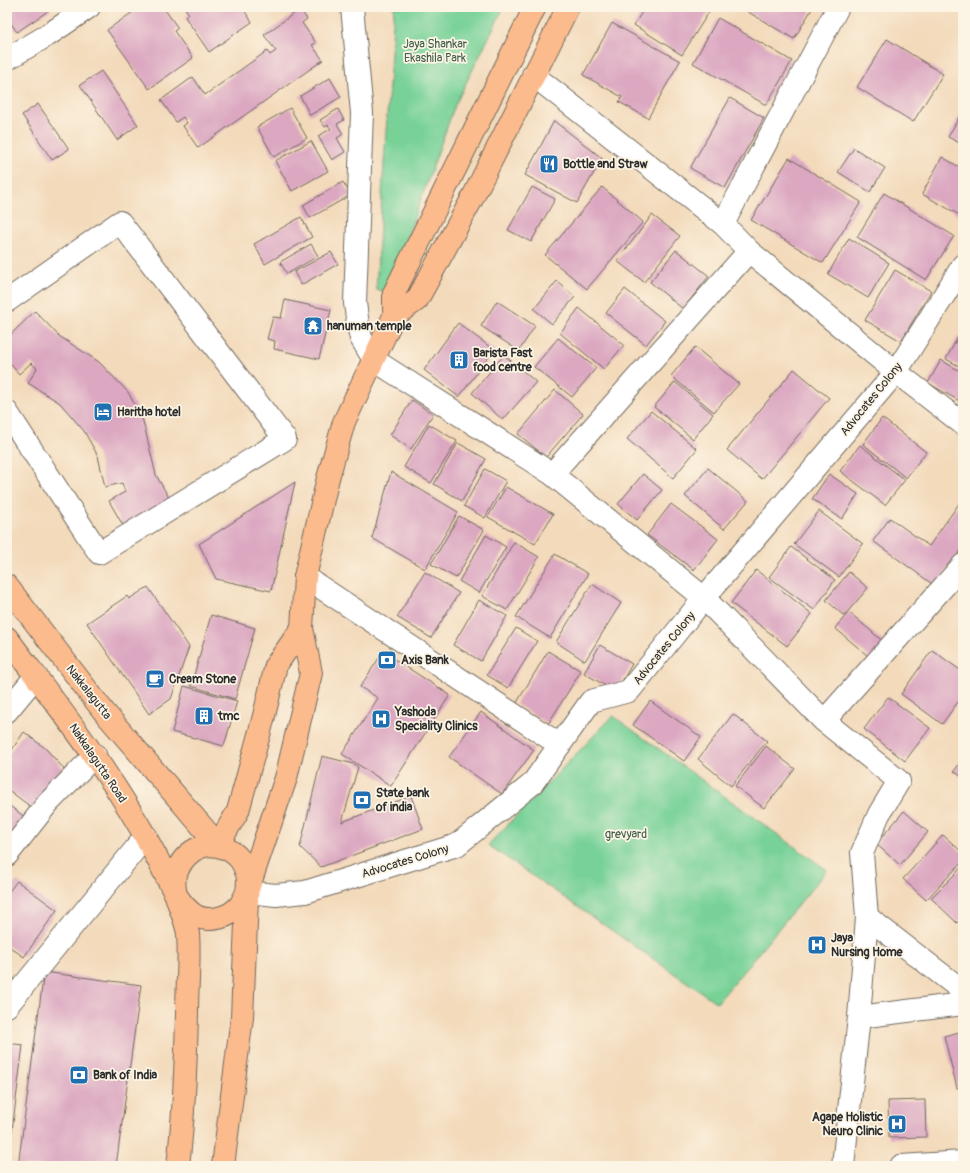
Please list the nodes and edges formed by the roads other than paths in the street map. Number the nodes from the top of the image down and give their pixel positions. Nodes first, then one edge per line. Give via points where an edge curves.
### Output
1 (89, 7) edge
2 (352, 7) edge
3 (535, 7) edge
4 (568, 7) edge
5 (838, 7) edge
6 (7, 59) edge
7 (534, 76) junction
8 (723, 224) junction
9 (749, 251) junction
10 (963, 265) edge
11 (7, 301) edge
12 (394, 316) junction
13 (374, 360) junction
14 (896, 372) junction
15 (7, 412) edge
16 (963, 424) edge
17 (552, 474) junction
18 (963, 565) edge
19 (305, 577) junction
20 (7, 586) edge
21 (704, 598) junction
22 (302, 628) junction
23 (7, 638) edge
24 (36, 676) junction
25 (7, 711) edge
26 (824, 721) junction
27 (560, 745) junction
28 (95, 755) junction
29 (146, 836) junction
30 (218, 845) junction
31 (7, 855) edge
32 (247, 892) junction
33 (177, 896) junction
34 (867, 918) junction
35 (963, 990) edge
36 (963, 1004) edge
37 (7, 1006) edge
38 (859, 1017) junction
39 (963, 1162) edge
40 (178, 1166) edge
41 (223, 1166) edge
42 (843, 1166) edge
43 (901, 1166) edge

1 - 6 street
2 - 13 street via 362,113 355,303 361,338
3 - 12 main road via 394,293
4 - 7 main road
5 - 8 street
7 - 8 street
7 - 12 main road via 417,300
8 - 9 street
9 - 14 street
9 - 17 street
10 - 14 street, Advocates Colony
11 - 15 street via 120,222 285,439 99,553
12 - 13 main road
13 - 17 street
13 - 19 main road via 344,422
14 - 16 street
14 - 21 street, Advocates Colony
17 - 21 street
18 - 26 street
19 - 22 main road
19 - 27 street
20 - 30 main road, Nakkalagutta via 105,713
21 - 26 street
21 - 27 street, Advocates Colony via 629,692 591,701
22 - 30 main road via 276,666 238,811
22 - 32 main road via 311,672 286,778
23 - 24 main road, Nakkalagutta Road
24 - 25 street
24 - 28 main road, Nakkalagutta Road
26 - 34 street via 899,781 879,814 862,853
27 - 32 street, Advocates Colony via 532,784 457,845 305,892 276,895
28 - 29 main road, Nakkalagutta Road
28 - 31 street via 48,803
29 - 33 main road, Nakkalagutta Road
29 - 37 street
30 - 32 main road via 232,851 243,862 248,877
30 - 33 main road via 202,846 188,853 179,865 174,880
32 - 33 main road via 240,906 228,915 213,919 198,917 185,908
32 - 41 main road via 242,1017
33 - 40 main road via 188,932 186,1053
34 - 35 street
34 - 38 street
36 - 38 street
38 - 42 street
39 - 43 street

